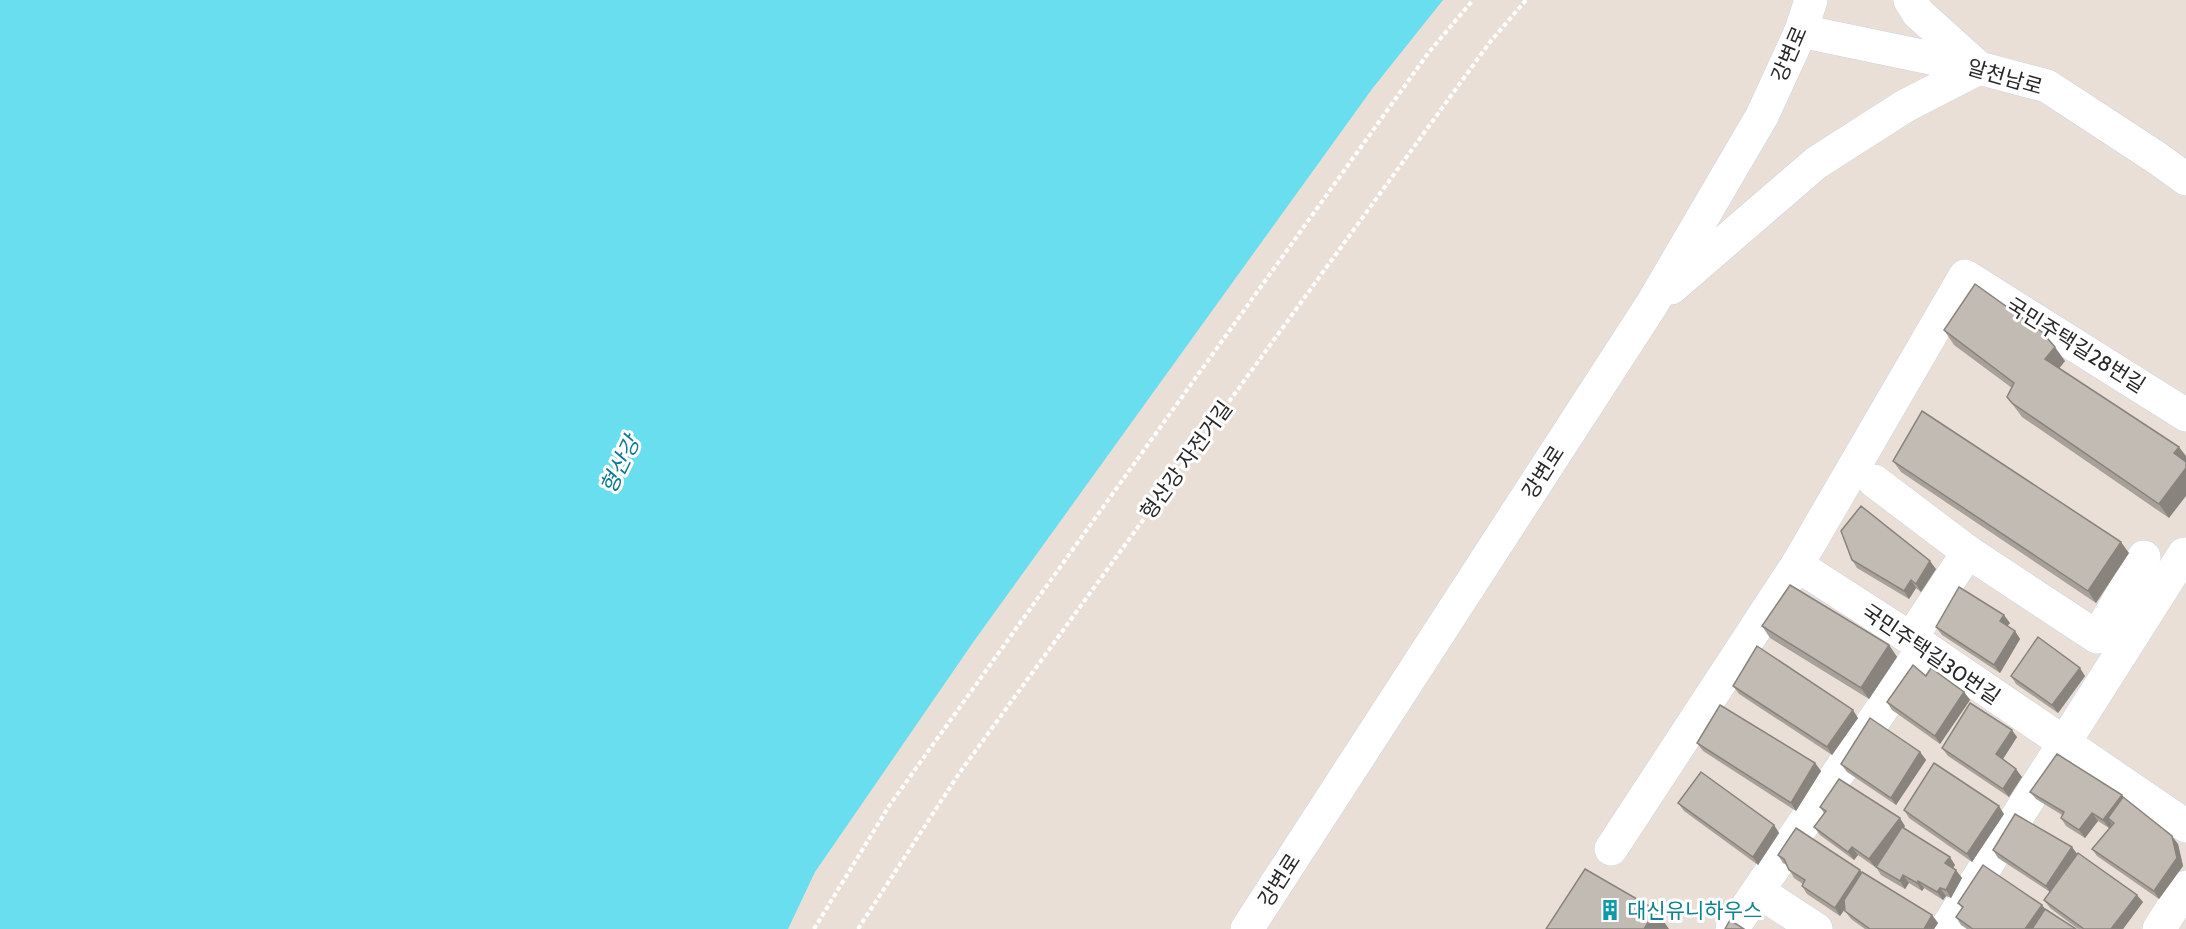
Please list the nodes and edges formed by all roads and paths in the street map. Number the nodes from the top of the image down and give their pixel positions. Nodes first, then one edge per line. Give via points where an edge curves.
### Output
1 (1473, 0) edge
2 (1526, 0) edge
3 (1811, 0) edge
4 (1914, 7) edge
5 (1801, 31) junction
6 (1979, 68) junction
7 (2186, 179) edge
8 (1652, 304) junction
9 (2186, 415) edge
10 (1874, 481) dead end
11 (1968, 552) junction
12 (2185, 555) edge
13 (2145, 556) dead end
14 (1797, 565) junction
15 (1917, 643) junction
16 (2064, 745) junction
17 (2186, 826) edge
18 (1611, 849) dead end
19 (2186, 887) edge
20 (1758, 891) junction
21 (814, 929) edge
22 (858, 929) edge
23 (1247, 929) edge
24 (1732, 929) edge
25 (1816, 929) edge
26 (1946, 929) edge
27 (2159, 929) edge

1 - 21 path via 1429,52 889,806
2 - 22 path, 형산강 자전거길 via 1483,52 965,765
3 - 5 street, 강변로
4 - 6 street
5 - 6 street, 알천남로
5 - 8 street, 강변로 via 1762,116
6 - 7 street, 알천남로 via 2047,86
6 - 8 street via 1905,106 1816,162
8 - 23 street, 강변로
9 - 14 street, 국민주택길28번길 via 1965,276
10 - 11 street
11 - 13 street via 2097,637
11 - 15 street
12 - 16 street
14 - 15 street, 국민주택길30번길
14 - 18 street
15 - 16 street, 국민주택길30번길
15 - 20 street
16 - 17 street
16 - 26 street
19 - 27 street
20 - 24 street
20 - 25 street

